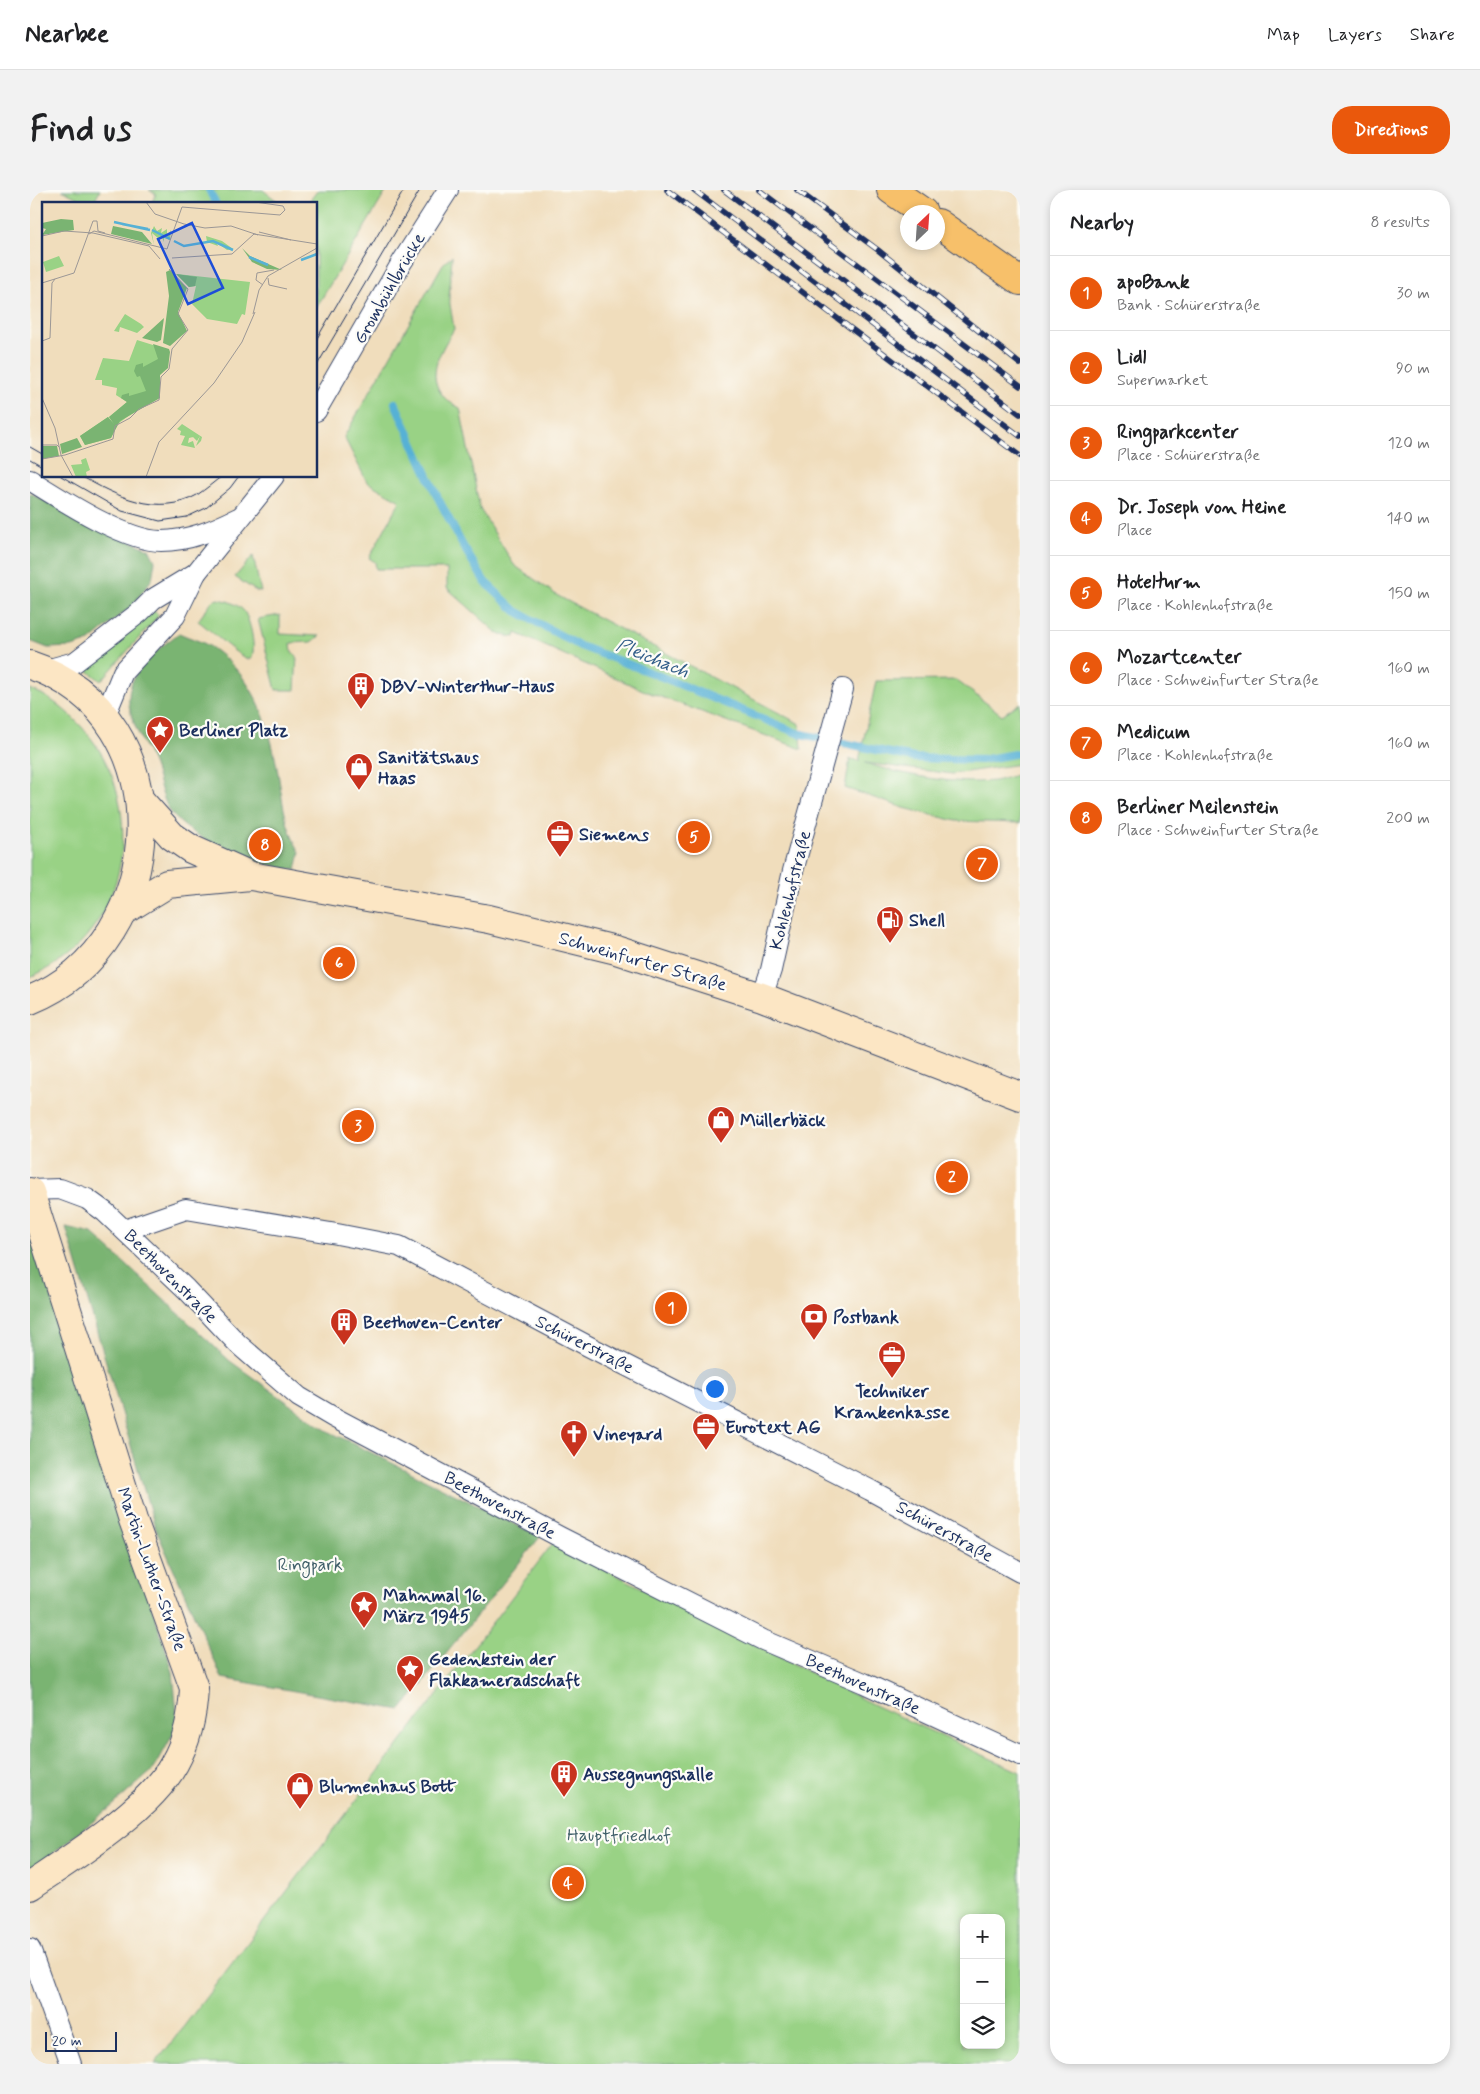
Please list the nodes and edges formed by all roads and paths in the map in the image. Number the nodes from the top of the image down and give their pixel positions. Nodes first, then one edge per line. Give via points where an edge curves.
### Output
1 (448, 190) edge
2 (891, 190) edge
3 (913, 205) edge
4 (945, 228) edge
5 (1020, 280) edge
6 (318, 408) edge
7 (272, 478) edge
8 (30, 480) edge
9 (242, 517) junction
10 (196, 572) junction
11 (38, 667) edge
12 (844, 689) dead end
13 (105, 716) junction
14 (139, 799) junction
15 (251, 876) junction
16 (123, 911) junction
17 (762, 997) junction
18 (36, 998) edge
19 (30, 1021) edge
20 (1020, 1096) edge
21 (30, 1191) edge
22 (125, 1230) junction
23 (1020, 1572) edge
24 (1020, 1755) edge
25 (30, 1886) edge
26 (30, 1949) edge
27 (71, 2064) edge

1 - 6 street, Grombühlbrücke via 402,262
2 - 3 main road
4 - 5 main road
7 - 9 street
8 - 9 street via 70,505 127,533 160,541 210,532
9 - 10 street
10 - 11 street via 153,599 75,662
10 - 13 street via 175,616 123,672
11 - 13 main road via 80,692
12 - 17 street, Kohlenhofstraße
13 - 14 main road via 124,747 136,779
14 - 15 main road, Schweinfurter Straße via 172,836 191,849
14 - 16 main road via 138,864
15 - 16 main road, Schweinfurter Straße via 167,884
15 - 17 main road, Schweinfurter Straße via 498,921 616,950
16 - 18 main road via 111,933 78,970
17 - 20 main road, Schweinfurter Straße
18 - 19 main road
21 - 22 street, Beethovenstraße via 60,1189 87,1199
21 - 25 main road, Martin-Luther-Straße via 124,1493 194,1688 185,1740 174,1765 146,1801
22 - 23 street, Schürerstraße via 186,1209 399,1246 870,1490
22 - 24 street, Beethovenstraße via 238,1344 299,1397 537,1525 763,1640
26 - 27 street

